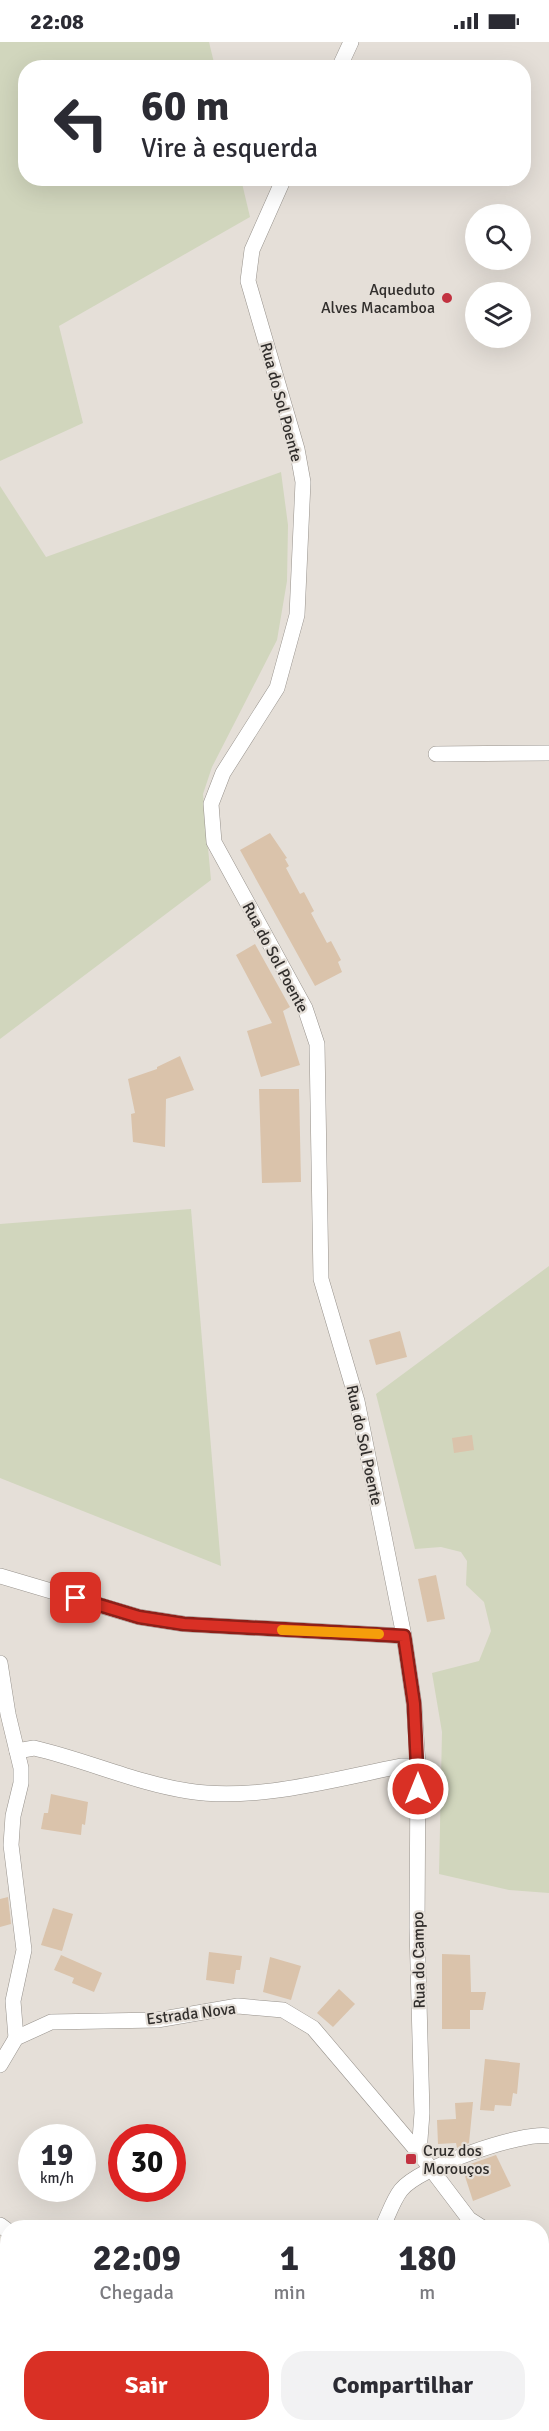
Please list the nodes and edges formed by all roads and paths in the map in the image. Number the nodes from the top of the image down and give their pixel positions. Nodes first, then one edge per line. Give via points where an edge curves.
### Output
1 (351, 42) edge
2 (343, 60) edge
3 (280, 186) edge
4 (549, 753) edge
5 (436, 754) dead end
6 (0, 1576) edge
7 (404, 1636) junction
8 (0, 1663) edge
9 (17, 1751) junction
10 (418, 1766) junction
11 (16, 2038) junction
12 (0, 2065) edge
13 (549, 2136) edge
14 (419, 2153) junction
15 (431, 2169) junction
16 (386, 2220) edge
17 (471, 2220) edge

1 - 2 street
3 - 7 street, Rua do Sol Poente via 252,250 248,281 303,482 297,615 277,688 223,773 211,804 213,832 214,842 305,1008 318,1044 321,1279 357,1401
4 - 5 street
6 - 7 street via 139,1617 184,1624
7 - 10 street, Rua do Sol Poente
8 - 9 street
9 - 10 street via 34,1748 165,1786 223,1795
9 - 11 street via 21,1783 11,1845 24,1950 13,2001
10 - 14 street, Rua do Campo via 422,2113
11 - 12 street
11 - 14 street, Estrada Nova via 51,2022 157,2020 238,2006 283,2010 313,2028
13 - 15 street via 507,2141
14 - 15 street, Estrada Nova
15 - 16 street via 402,2190
15 - 17 street, Estrada Nova

